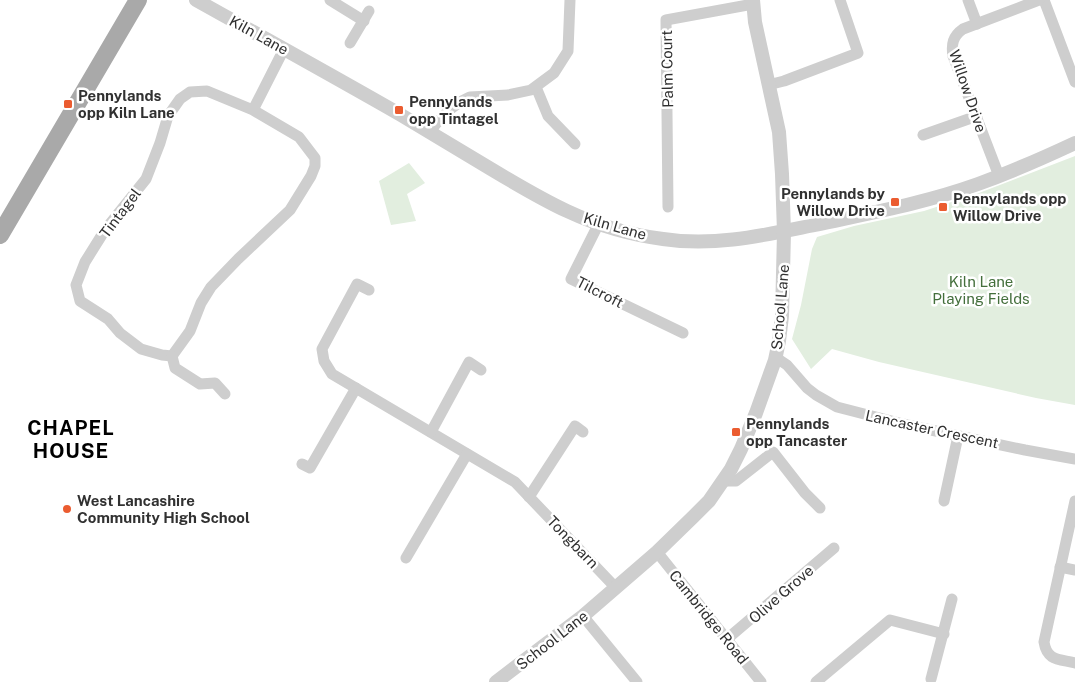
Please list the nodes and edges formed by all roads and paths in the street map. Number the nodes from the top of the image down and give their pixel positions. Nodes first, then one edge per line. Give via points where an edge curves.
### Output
1 (138, 0) edge
2 (196, 0) edge
3 (330, 0) edge
4 (570, 0) edge
5 (840, 0) edge
6 (968, 0) edge
7 (1039, 0) edge
8 (1044, 0) edge
9 (753, 2) edge
10 (977, 24) junction
11 (350, 43) dead end
12 (284, 50) junction
13 (1075, 82) edge
14 (768, 85) junction
15 (536, 86) junction
16 (253, 110) junction
17 (977, 116) junction
18 (430, 133) junction
19 (923, 135) dead end
20 (1075, 143) edge
21 (575, 144) dead end
22 (999, 176) junction
23 (668, 207) dead end
24 (599, 223) junction
25 (784, 232) junction
26 (0, 235) edge
27 (370, 290) dead end
28 (683, 333) dead end
29 (172, 356) junction
30 (775, 360) junction
31 (481, 370) dead end
32 (356, 388) junction
33 (224, 394) dead end
34 (431, 432) junction
35 (583, 432) dead end
36 (958, 436) junction
37 (467, 454) junction
38 (1075, 459) edge
39 (302, 464) dead end
40 (723, 481) junction
41 (529, 497) junction
42 (944, 501) dead end
43 (1075, 501) edge
44 (820, 508) dead end
45 (834, 548) dead end
46 (657, 552) junction
47 (406, 558) dead end
48 (1060, 567) junction
49 (1075, 570) edge
50 (616, 588) junction
51 (952, 599) dead end
52 (583, 616) junction
53 (944, 634) junction
54 (727, 639) junction
55 (1075, 663) edge
56 (931, 679) dead end
57 (496, 682) edge
58 (636, 682) edge
59 (761, 682) edge
60 (816, 682) edge

1 - 26 main road
2 - 12 street, Kiln Lane
3 - 11 street via 367,16
4 - 15 street via 568,51 554,73
5 - 14 street via 858,53
6 - 10 street
7 - 10 street, Willow Drive
8 - 13 street
9 - 14 street, School Lane
9 - 23 street, Palm Court via 666,20
10 - 17 street, Willow Drive via 957,33 952,50
12 - 16 street
12 - 18 street, Kiln Lane
14 - 25 street, School Lane via 779,132
15 - 18 street via 508,95 470,97 449,110
15 - 21 street via 548,116
16 - 29 street, Tintagel via 299,137 315,158 313,171 290,210 211,287 190,331
16 - 29 street, Tintagel via 207,91 190,92 180,99 168,116 146,179 105,230 85,262 76,285 80,301 108,319 141,349
17 - 19 street
17 - 22 street, Willow Drive
18 - 24 street, Kiln Lane via 530,192
20 - 22 street, Kiln Lane
22 - 25 street, Kiln Lane via 917,203
24 - 25 street, Kiln Lane via 645,236 688,242 741,239
24 - 28 street, Tilcroft via 571,279
25 - 30 street, School Lane via 782,316
27 - 32 street, Tongbarn via 358,284 322,349 324,361 332,374
29 - 33 street via 175,368 200,384 215,383
30 - 36 street, Lancaster Crescent via 787,364 807,388 837,407
30 - 40 street, School Lane via 742,449
31 - 34 street via 470,362
32 - 34 street, Tongbarn
32 - 39 street via 310,468
34 - 37 street, Tongbarn
35 - 41 street via 575,426
36 - 38 street, Lancaster Crescent
36 - 42 street
37 - 41 street, Tongbarn via 515,482
37 - 47 street
40 - 44 street via 736,481 773,452
40 - 46 street, School Lane via 709,501
41 - 50 street, Tongbarn
43 - 48 street
45 - 54 street, Olive Grove
46 - 50 street, School Lane
46 - 54 street, Cambridge Road
48 - 49 street
48 - 55 street via 1045,650 1054,658
50 - 52 street, School Lane
51 - 53 street
52 - 57 street, School Lane
52 - 58 street
53 - 56 street
53 - 60 street via 890,620
54 - 59 street, Cambridge Road

